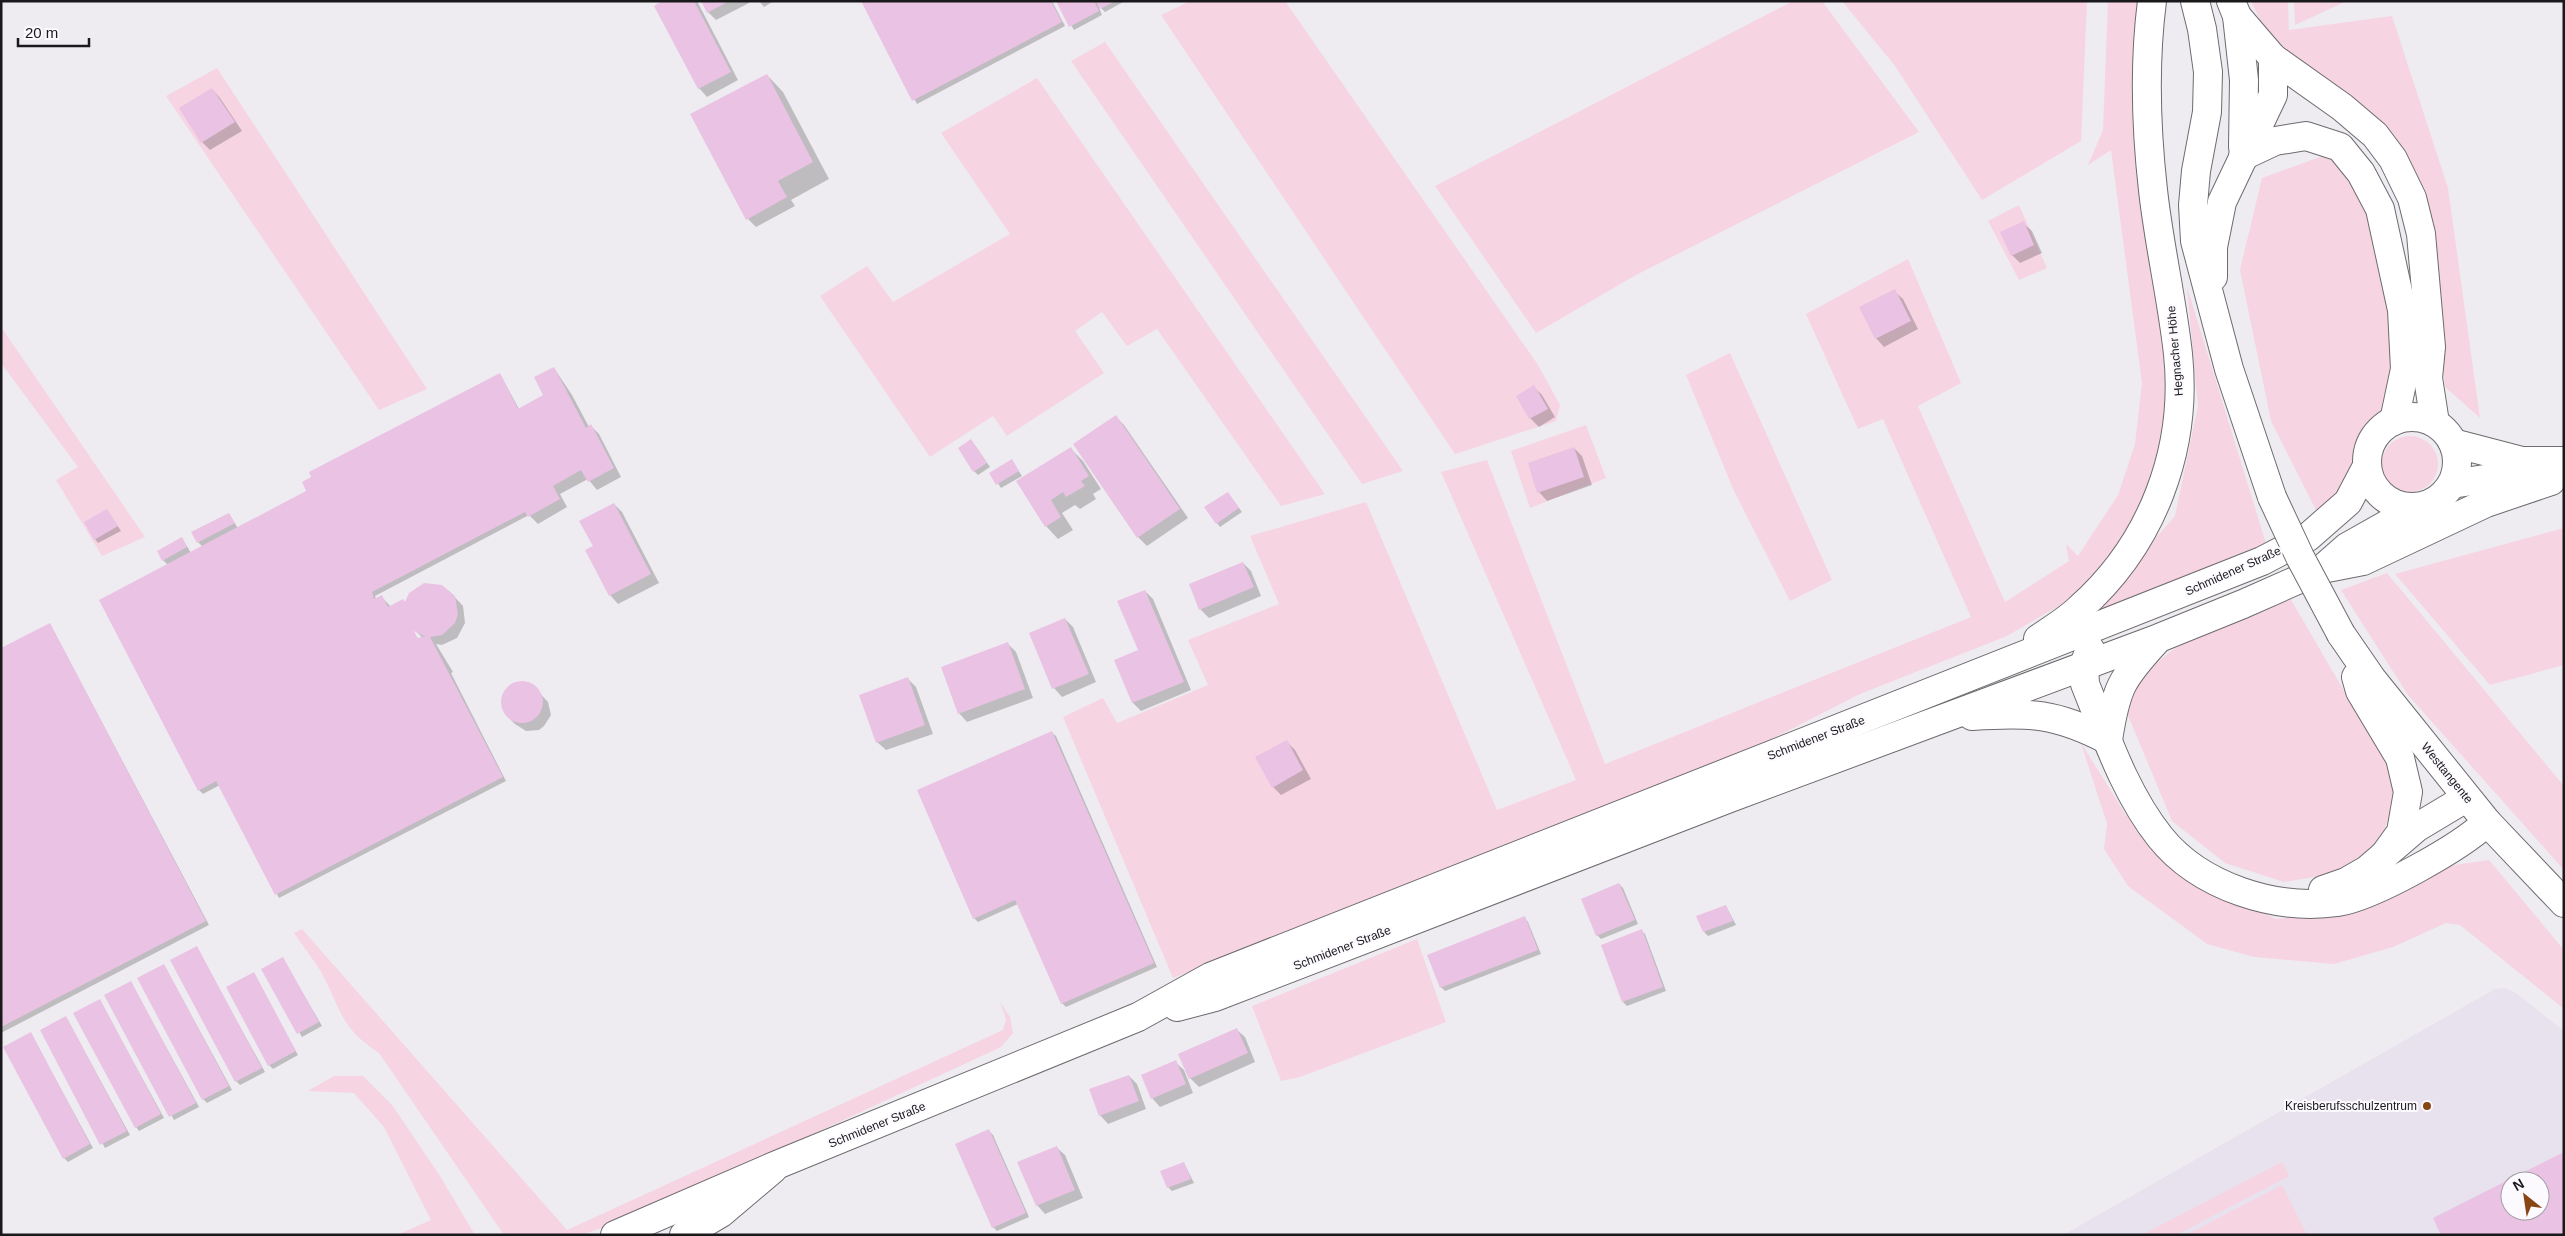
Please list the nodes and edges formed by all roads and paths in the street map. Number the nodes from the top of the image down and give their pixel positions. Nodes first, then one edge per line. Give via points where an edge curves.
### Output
1 (2152, 1) edge
2 (2195, 1) edge
3 (2234, 9) edge
4 (2273, 58) junction
5 (2243, 156) junction
6 (2213, 304) junction
7 (2394, 421) junction
8 (2435, 423) junction
9 (2453, 443) junction
10 (2367, 466) junction
11 (2559, 475) edge
12 (2452, 484) junction
13 (2418, 507) junction
14 (2322, 569) junction
15 (2098, 626) junction
16 (2159, 638) junction
17 (2345, 639) junction
18 (2002, 664) junction
19 (2084, 665) junction
20 (1945, 717) junction
21 (2108, 740) junction
22 (2466, 798) junction
23 (2487, 822) junction
24 (2383, 857) junction
25 (1538, 859) junction
26 (2276, 899) junction
27 (2564, 903) edge
28 (779, 1164) junction
29 (615, 1235) edge
30 (684, 1235) edge

1 - 18 main road, Hegnacher Höhe via 2146,85 2153,189 2178,355 2180,405 2172,458 2157,504 2139,538 2112,575 2080,608
2 - 6 main road via 2208,72 2207,112 2193,205 2195,240
3 - 4 main road
3 - 5 main road via 2244,80
4 - 5 main road via 2273,95
4 - 8 main road via 2342,107 2375,136 2393,159 2412,198 2422,234 2431,346 2428,378
5 - 6 main road via 2222,202 2214,247
5 - 7 main road via 2275,141 2306,136 2340,147 2361,173 2380,209 2402,310 2405,369
6 - 17 main road, bridge via 2232,378 2272,497 2300,557
7 - 8 main road via 2415,417
7 - 10 main road via 2373,439
8 - 9 main road
9 - 11 main road via 2522,461
9 - 12 main road via 2457,471
10 - 13 main road via 2370,480 2378,492 2390,501
10 - 15 main road, Schmidener Straße via 2348,502 2308,537 2245,568
11 - 12 main road via 2491,478
11 - 14 main road, Schmidener Straße via 2486,502 2364,561
12 - 13 main road via 2432,503
13 - 14 main road, Schmidener Straße via 2347,547
14 - 16 main road, Schmidener Straße
15 - 18 main road, Schmidener Straße
15 - 19 main road
16 - 19 main road, Schmidener Straße
16 - 21 main road via 2122,680 2113,707
17 - 22 main road, Westtangente via 2372,679
17 - 24 main road via 2360,691 2400,758 2408,792 2401,832
18 - 25 main road, Schmidener Straße
19 - 20 main road, Schmidener Straße
19 - 21 main road via 2085,684
20 - 21 main road, Schmidener Straße via 2011,713 2046,715 2078,724
20 - 25 main road, Schmidener Straße
21 - 26 main road via 2134,798 2160,838 2192,868 2235,890
22 - 23 main road, Westtangente
22 - 24 main road via 2416,828
23 - 26 main road via 2440,856 2362,895 2339,902 2310,904
23 - 27 main road, Westtangente
24 - 26 main road via 2346,882 2316,892
25 - 28 main road, Schmidener Straße via 1210,977 1138,1017
28 - 29 main road, Schmidener Straße
28 - 30 main road via 721,1213

